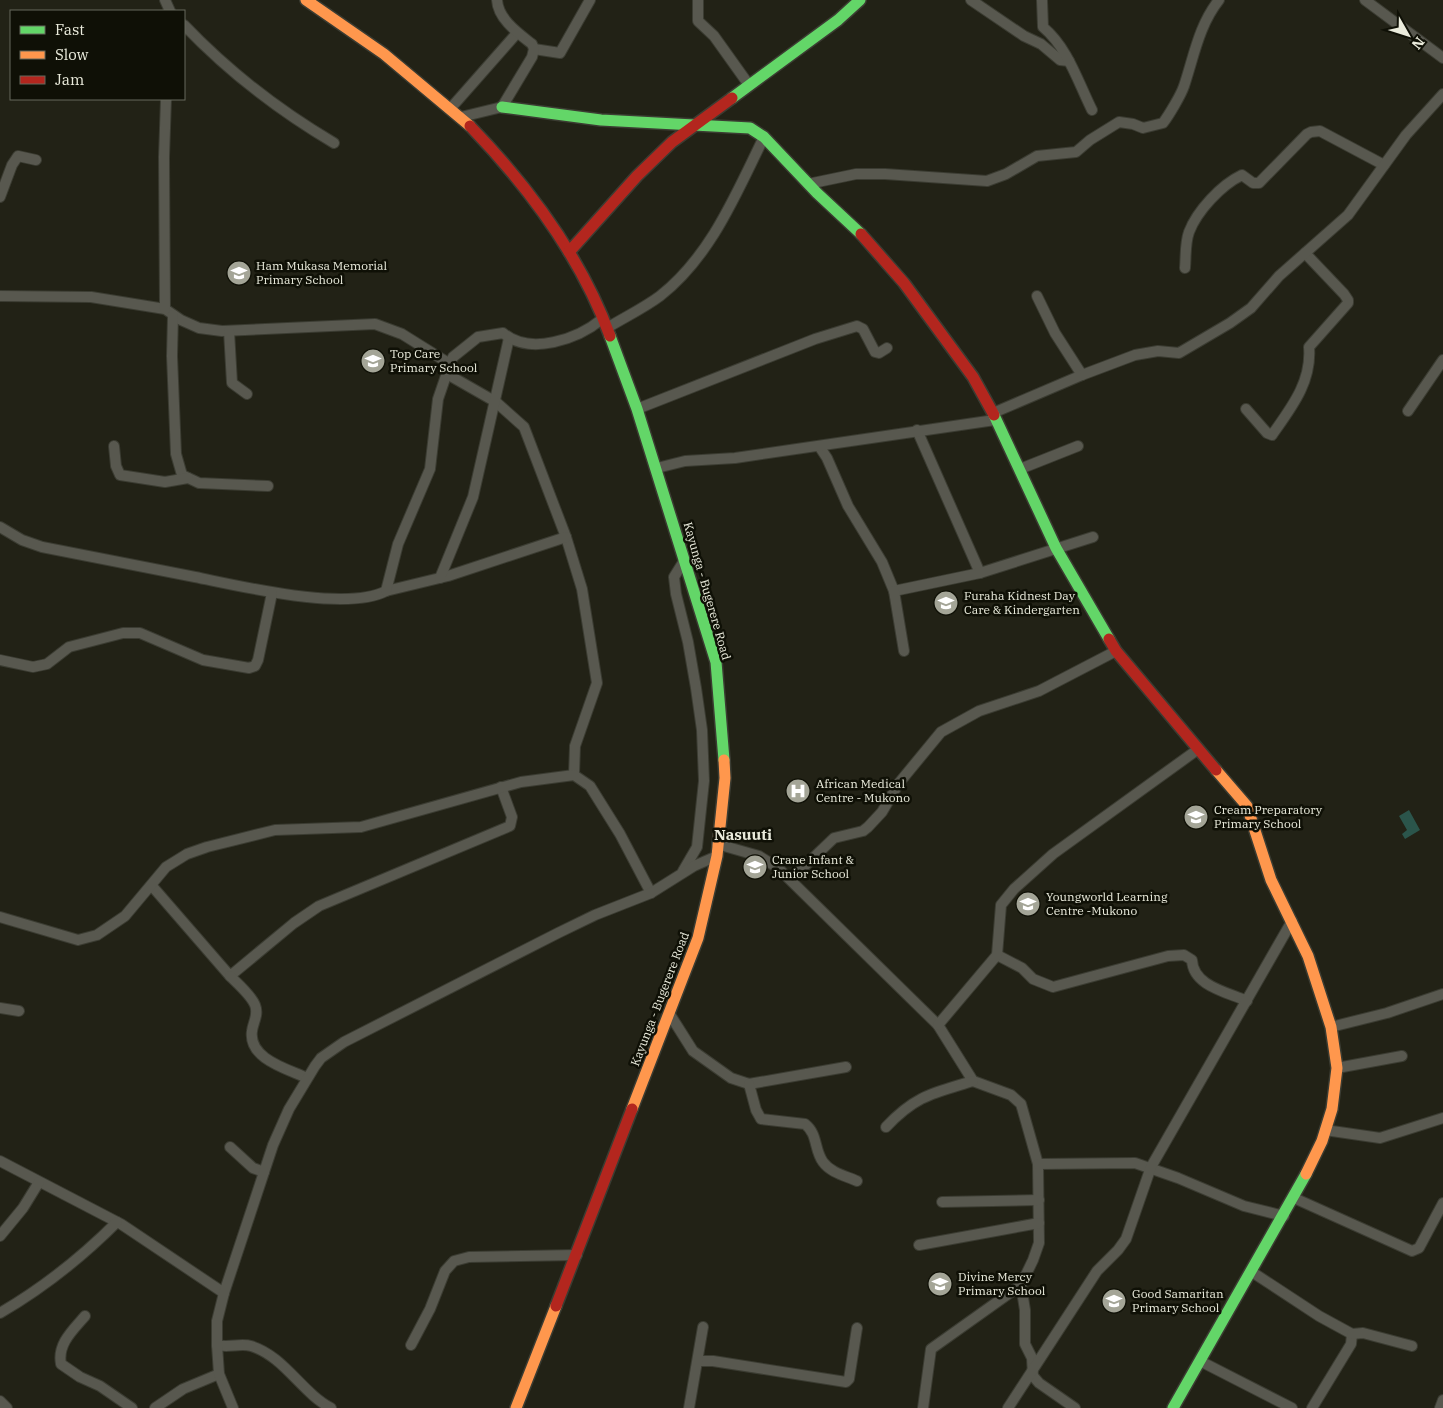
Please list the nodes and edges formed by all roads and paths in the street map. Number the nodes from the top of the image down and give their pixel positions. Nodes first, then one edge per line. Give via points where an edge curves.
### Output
1 (497, 0) edge
2 (590, 0) edge
3 (698, 0) edge
4 (860, 0) edge
5 (971, 0) edge
6 (1042, 0) edge
7 (1220, 0) edge
8 (1365, 0) edge
9 (313, 2) edge
10 (185, 26) edge
11 (517, 32) junction
12 (534, 49) junction
13 (1443, 58) edge
14 (1069, 61) junction
15 (749, 85) junction
16 (1443, 94) edge
17 (166, 100) edge
18 (502, 107) junction
19 (450, 109) junction
20 (1092, 110) dead end
21 (460, 117) junction
22 (692, 126) junction
23 (764, 137) junction
24 (334, 143) dead end
25 (36, 160) dead end
26 (1384, 165) junction
27 (808, 184) junction
28 (0, 197) edge
29 (569, 252) junction
30 (1305, 253) junction
31 (1185, 268) dead end
32 (0, 296) edge
33 (1037, 296) dead end
34 (169, 312) junction
35 (605, 324) junction
36 (229, 331) junction
37 (509, 338) junction
38 (887, 348) dead end
39 (1443, 360) edge
40 (450, 364) junction
41 (447, 374) junction
42 (1082, 375) junction
43 (247, 394) dead end
44 (496, 402) junction
45 (637, 409) junction
46 (1246, 409) dead end
47 (1408, 411) dead end
48 (994, 416) junction
49 (917, 430) junction
50 (114, 446) dead end
51 (819, 446) junction
52 (1078, 446) dead end
53 (657, 468) junction
54 (1020, 469) junction
55 (188, 478) junction
56 (268, 486) dead end
57 (0, 529) edge
58 (566, 537) junction
59 (1093, 537) dead end
60 (1056, 548) junction
61 (684, 561) junction
62 (980, 573) junction
63 (440, 578) junction
64 (386, 590) junction
65 (894, 591) junction
66 (272, 593) junction
67 (904, 651) dead end
68 (1116, 651) junction
69 (0, 660) edge
70 (1197, 750) junction
71 (574, 776) junction
72 (501, 787) junction
73 (717, 850) junction
74 (681, 874) junction
75 (791, 879) junction
76 (152, 886) junction
77 (651, 893) junction
78 (0, 917) edge
79 (1292, 921) junction
80 (996, 955) junction
81 (230, 976) junction
82 (1443, 994) edge
83 (1247, 1001) junction
84 (0, 1008) edge
85 (19, 1011) dead end
86 (669, 1013) junction
87 (938, 1025) junction
88 (1331, 1027) junction
89 (1402, 1056) dead end
90 (846, 1067) dead end
91 (1337, 1068) junction
92 (307, 1078) junction
93 (973, 1081) junction
94 (749, 1084) junction
95 (1443, 1118) edge
96 (886, 1127) dead end
97 (1326, 1130) junction
98 (230, 1147) dead end
99 (0, 1162) edge
100 (1038, 1164) junction
101 (1151, 1167) junction
102 (264, 1172) junction
103 (857, 1181) dead end
104 (39, 1182) junction
105 (1294, 1198) junction
106 (1039, 1200) junction
107 (942, 1202) dead end
108 (1443, 1203) edge
109 (1284, 1216) junction
110 (117, 1222) junction
111 (1039, 1223) junction
112 (0, 1236) edge
113 (919, 1245) dead end
114 (577, 1255) junction
115 (1252, 1272) junction
116 (1021, 1285) junction
117 (224, 1293) junction
118 (0, 1313) edge
119 (85, 1316) dead end
120 (703, 1326) dead end
121 (857, 1328) dead end
122 (1352, 1334) junction
123 (216, 1345) junction
124 (411, 1345) dead end
125 (1412, 1346) dead end
126 (699, 1361) junction
127 (1200, 1361) junction
128 (1032, 1370) junction
129 (219, 1374) junction
130 (1443, 1400) edge
131 (0, 1402) edge
132 (6, 1408) edge
133 (132, 1408) edge
134 (155, 1408) edge
135 (233, 1408) edge
136 (331, 1408) edge
137 (516, 1408) edge
138 (689, 1408) edge
139 (923, 1408) edge
140 (1008, 1408) edge
141 (1075, 1408) edge
142 (1173, 1408) edge
143 (1292, 1408) edge
144 (1312, 1408) edge
145 (1440, 1408) edge

1 - 11 street via 498,8
2 - 12 street via 560,53
3 - 15 street via 698,21 714,36
4 - 15 street via 838,20
5 - 14 street via 1041,44 1060,60
6 - 14 street via 1043,27 1053,35
7 - 27 street via 1208,17 1183,89 1164,123 1142,128 1119,122 1076,152 1037,156 987,181 866,174
8 - 13 street
9 - 19 street, Kayunga - Bugerere Road via 384,54
10 - 24 street via 234,74 299,122
11 - 12 street
11 - 19 street
12 - 18 street
14 - 20 street
15 - 22 street
16 - 26 street
17 - 34 street via 164,157
18 - 21 street
18 - 22 street via 601,120
19 - 21 street, Kayunga - Bugerere Road
21 - 29 street, Kayunga - Bugerere Road via 509,168
22 - 23 street via 743,126
22 - 29 street via 642,170
23 - 27 street
23 - 35 street via 735,199 691,264 660,296
25 - 28 street via 18,156
26 - 30 street via 1348,215
26 - 31 street via 1320,131 1307,134 1259,183 1252,183 1242,175 1226,184 1195,219 1188,234
27 - 48 street via 866,238 904,282 973,377
29 - 35 street, Kayunga - Bugerere Road
30 - 42 street via 1251,308 1192,348 1179,353 1144,352
30 - 46 street via 1344,294 1348,303 1309,347 1310,370 1304,386 1272,435 1266,433
32 - 34 street via 91,297
33 - 42 street via 1055,333
34 - 36 street via 199,328
34 - 55 street via 176,454 182,475
35 - 37 street via 553,342 536,344
35 - 45 street, Kayunga - Bugerere Road
36 - 40 street via 375,324 402,334
36 - 43 street via 232,383
37 - 40 street via 503,333 478,337 453,357
37 - 44 street
38 - 45 street via 875,352 863,329 857,326 815,339
39 - 47 street
40 - 41 street
41 - 44 street
41 - 64 street via 438,399 430,470 398,544
42 - 48 street
44 - 58 street via 524,427
44 - 63 street via 473,497
45 - 53 street, Kayunga - Bugerere Road
48 - 49 street
48 - 54 street
49 - 51 street
49 - 62 street
50 - 55 street via 120,475 165,482
51 - 53 street via 735,458 685,461
51 - 65 street via 848,506 882,562
52 - 54 street
53 - 61 street, Kayunga - Bugerere Road
54 - 60 street
55 - 56 street via 199,483
57 - 66 street via 42,547
58 - 63 street
58 - 71 street via 582,589 597,683 575,746
59 - 60 street
60 - 62 street
60 - 68 street
61 - 73 street, Kayunga - Bugerere Road via 716,662 725,778
61 - 74 street via 674,576 696,688 704,780 697,847
62 - 65 street
63 - 64 street
64 - 66 street via 377,595 343,598
65 - 67 street
66 - 69 street via 258,660 249,668 203,660 140,632 123,633 69,647 47,664 33,666
68 - 70 street
68 - 75 street via 1039,690 979,711 942,732 899,783 882,812 868,827 834,838
70 - 79 street via 1247,806 1265,864
70 - 80 street via 1052,854 1014,889 1001,905
71 - 72 street
71 - 77 street via 590,786
72 - 76 street via 361,827 275,830 207,847 166,867
72 - 81 street via 512,817 510,826 319,906
73 - 74 street
73 - 75 street via 759,856
73 - 86 street, Kayunga - Bugerere Road via 698,938
74 - 77 street
75 - 87 street
76 - 78 street via 114,926 78,940
76 - 81 street
77 - 92 street via 595,915 344,1042 321,1058
79 - 83 street
79 - 88 street via 1308,956
80 - 83 street via 1022,968 1034,980 1053,987 1168,956 1184,955 1192,960 1199,980
80 - 87 street
81 - 92 street via 255,1005 257,1015 252,1032 256,1049 270,1061
82 - 88 street
83 - 101 street
84 - 85 street
86 - 94 street via 693,1051 732,1078
86 - 114 street, Kayunga - Bugerere Road
87 - 93 street
88 - 91 street
89 - 91 street
90 - 94 street
91 - 97 street
92 - 102 street via 289,1109
93 - 96 street via 912,1102
93 - 100 street via 1011,1095 1021,1104
94 - 103 street via 761,1119 806,1124 815,1135 822,1162 834,1172
95 - 97 street via 1380,1138
97 - 105 street
98 - 102 street via 253,1168
99 - 104 street
100 - 101 street via 1126,1162
100 - 106 street
101 - 109 street via 1244,1206
101 - 128 street via 1126,1239 1097,1270
102 - 117 street
104 - 110 street
104 - 112 street via 24,1208
105 - 108 street via 1412,1251 1419,1248
105 - 109 street
106 - 107 street
106 - 111 street
109 - 115 street
110 - 117 street
110 - 118 street via 62,1271
111 - 113 street
111 - 116 street via 1039,1243
114 - 124 street via 469,1257 454,1261 445,1271
114 - 137 street, Kayunga - Bugerere Road
115 - 122 street
115 - 127 street
116 - 128 street via 1026,1310 1025,1344 1032,1358
116 - 139 street via 931,1349
117 - 123 street via 217,1321
119 - 133 street via 62,1345 59,1352 61,1364
120 - 126 street
121 - 126 street via 846,1382
122 - 125 street via 1363,1332
122 - 144 street via 1351,1344
123 - 129 street
123 - 136 street via 250,1346 264,1353
126 - 138 street
127 - 142 street
127 - 143 street
128 - 140 street
128 - 141 street via 1039,1383
129 - 134 street via 183,1389
129 - 135 street
130 - 145 street
131 - 132 street

